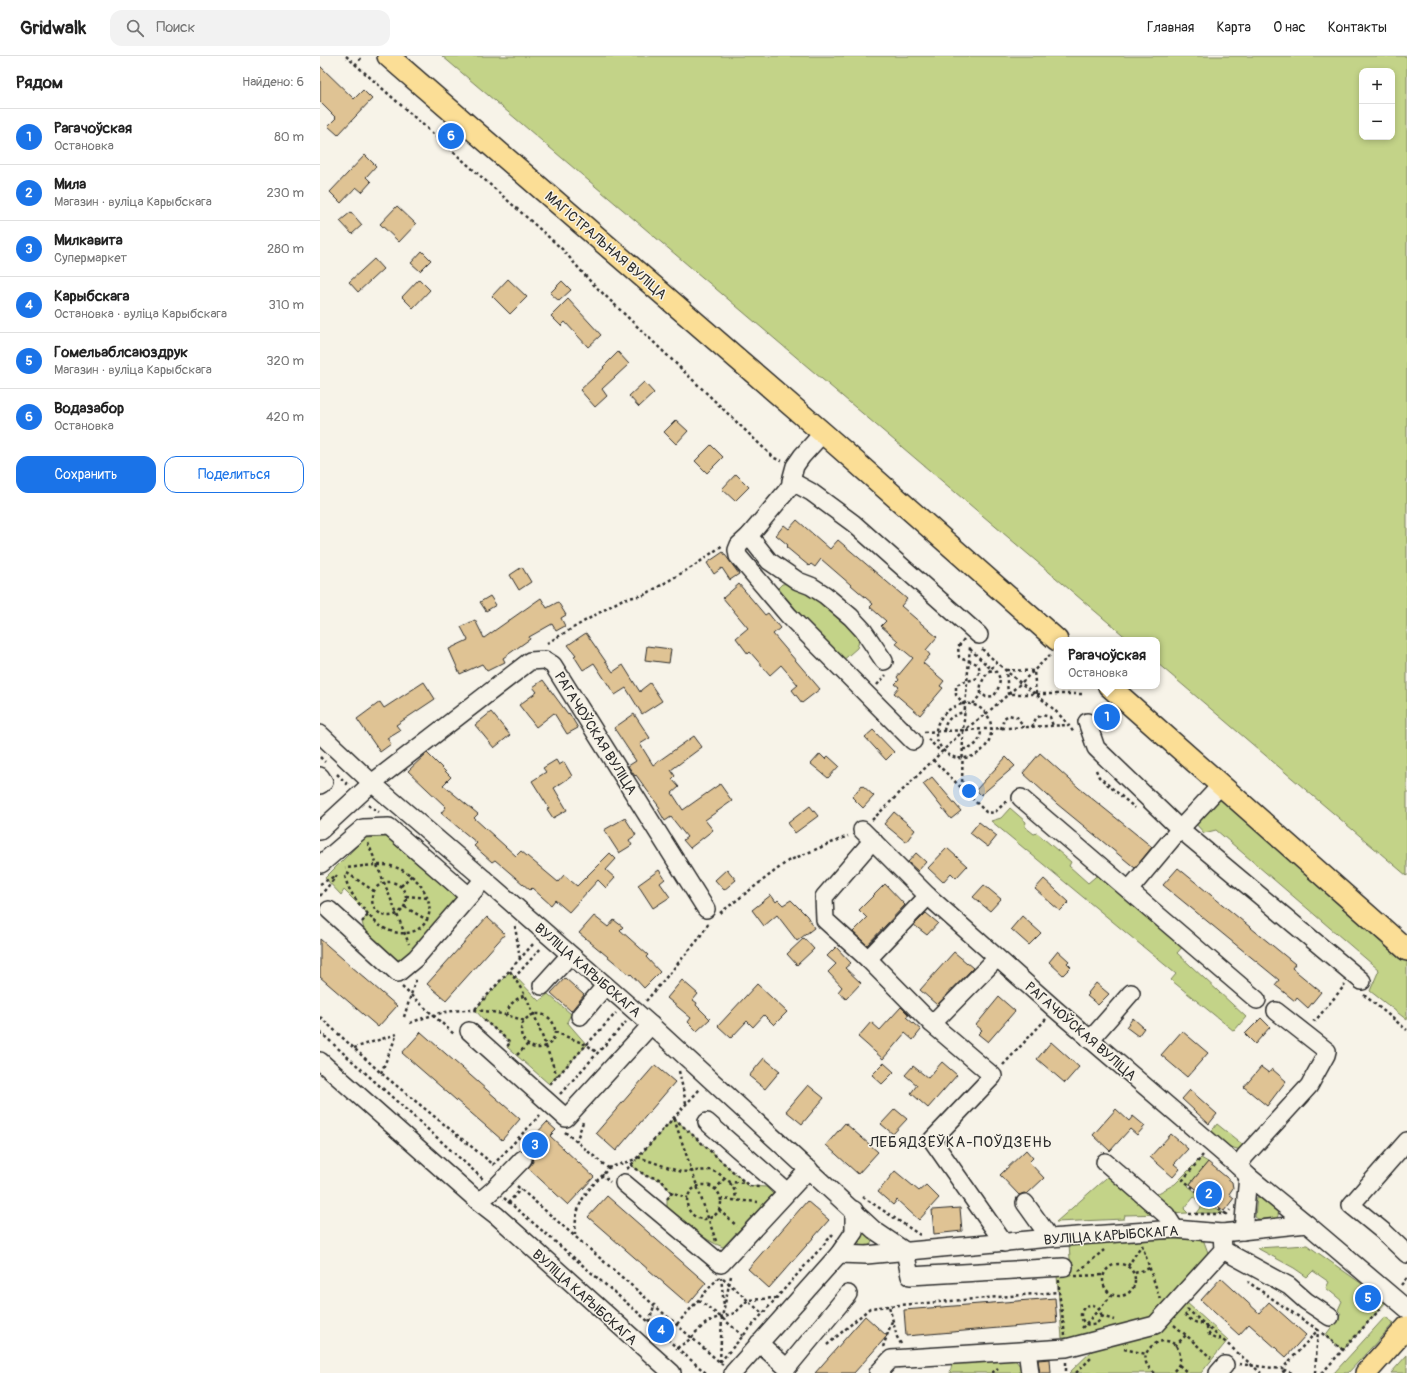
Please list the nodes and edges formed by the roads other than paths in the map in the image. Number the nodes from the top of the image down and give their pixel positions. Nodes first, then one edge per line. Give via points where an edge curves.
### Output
1 (394, 58) edge
2 (823, 433) junction
3 (793, 474) junction
4 (744, 540) junction
5 (975, 641) road end
6 (1054, 645) edge
7 (885, 668) road end
8 (1111, 689) edge
9 (1087, 722) dead end
10 (320, 734) edge
11 (913, 741) dead end
12 (320, 776) edge
13 (372, 783) junction
14 (320, 785) edge
15 (1221, 785) junction
16 (1021, 798) dead end
17 (1180, 829) junction
18 (320, 831) edge
19 (321, 864) edge
20 (484, 879) junction
21 (1129, 890) junction
22 (469, 896) junction
23 (928, 896) junction
24 (324, 903) edge
25 (711, 915) road end
26 (1407, 950) edge
27 (570, 955) junction
28 (997, 958) junction
29 (868, 959) junction
30 (1357, 984) road end
31 (542, 986) dead end
32 (605, 986) junction
33 (1131, 993) dead end
34 (1257, 1000) dead end
35 (1276, 1011) dead end
36 (580, 1016) dead end
37 (932, 1024) junction
38 (651, 1026) junction
39 (462, 1033) road end
40 (1090, 1040) junction
41 (320, 1061) edge
42 (707, 1122) dead end
43 (1407, 1142) edge
44 (523, 1159) dead end
45 (1105, 1162) dead end
46 (809, 1169) junction
47 (1243, 1171) junction
48 (620, 1180) road end
49 (787, 1192) junction
50 (479, 1202) junction
51 (1025, 1203) dead end
52 (854, 1210) junction
53 (1170, 1222) junction
54 (1307, 1224) junction
55 (874, 1230) junction
56 (1243, 1231) junction
57 (854, 1232) junction
58 (1050, 1238) junction
59 (1223, 1242) junction
60 (1004, 1243) junction
61 (905, 1251) junction
62 (839, 1254) junction
63 (1407, 1254) edge
64 (866, 1255) junction
65 (1061, 1272) road end
66 (848, 1294) dead end
67 (1407, 1309) edge
68 (1330, 1317) dead end
69 (1407, 1327) edge
70 (759, 1343) junction
71 (1027, 1350) junction
72 (726, 1367) edge
73 (672, 1373) edge
74 (878, 1373) edge
75 (1030, 1373) edge
76 (1366, 1373) edge

1 - 2 main road, МАГІСТРАЛЬНАЯ ВУЛІЦА
2 - 3 street via 802,456
2 - 6 main road, МАГІСТРАЛЬНАЯ ВУЛІЦА
3 - 4 street via 791,485
3 - 5 street via 810,492 853,522
4 - 7 street via 798,581 825,595 850,617 863,630
4 - 11 street via 737,550 738,556 788,615
8 - 15 main road
9 - 17 street via 1096,748
10 - 13 street, ВУЛІЦА КАРЫБСКАГА
12 - 14 street via 324,782
13 - 18 street, РАГАЧОЎСКАЯ ВУЛІЦА
13 - 20 street, ВУЛІЦА КАРЫБСКАГА
13 - 25 street, РАГАЧОЎСКАЯ ВУЛІЦА via 530,661 545,660 553,665
15 - 17 street
15 - 26 main road
16 - 21 street
17 - 21 street
17 - 30 street
19 - 22 street via 363,828 389,827
20 - 22 street
20 - 27 street, ВУЛІЦА КАРЫБСКАГА
21 - 34 street
22 - 24 street via 416,958 398,973
23 - 28 street, РАГАЧОЎСКАЯ ВУЛІЦА
23 - 29 street
23 - 29 street, РАГАЧОЎСКАЯ ВУЛІЦА via 867,835 824,896 825,920
27 - 31 street
27 - 32 street, ВУЛІЦА КАРЫБСКАГА
28 - 37 street
28 - 40 street, РАГАЧОЎСКАЯ ВУЛІЦА
29 - 37 street
32 - 36 street
32 - 38 street, ВУЛІЦА КАРЫБСКАГА
33 - 40 street
35 - 47 street via 1327,1051 1309,1086 1244,1156
37 - 60 street via 993,1076 932,1140
38 - 39 street via 566,1118
38 - 46 street, ВУЛІЦА КАРЫБСКАГА
40 - 47 street, РАГАЧОЎСКАЯ ВУЛІЦА via 1212,1154
41 - 50 street, ВУЛІЦА КАРЫБСКАГА
42 - 49 street
43 - 63 street via 1351,1205
44 - 50 street
45 - 53 street
46 - 49 street
46 - 52 street, ВУЛІЦА КАРЫБСКАГА
47 - 54 street, РАГАЧОЎСКАЯ ВУЛІЦА
47 - 56 street
48 - 49 street via 725,1270
50 - 73 street, ВУЛІЦА КАРЫБСКАГА
51 - 58 street
52 - 55 street, ВУЛІЦА КАРЫБСКАГА
52 - 57 street
53 - 58 street, ВУЛІЦА КАРЫБСКАГА
53 - 59 street, ВУЛІЦА КАРЫБСКАГА
54 - 56 street, ВУЛІЦА КАРЫБСКАГА
54 - 67 street
55 - 57 street via 870,1227 861,1227
55 - 61 street, ВУЛІЦА КАРЫБСКАГА
55 - 64 street via 879,1238 878,1248
56 - 59 street, ВУЛІЦА КАРЫБСКАГА
57 - 62 street
57 - 64 street via 851,1240 853,1249
58 - 60 street, ВУЛІЦА КАРЫБСКАГА
59 - 68 street
59 - 71 street via 1155,1325 1067,1339
60 - 61 street, ВУЛІЦА КАРЫБСКАГА
61 - 64 street, ВУЛІЦА КАРЫБСКАГА
61 - 65 street via 910,1276
62 - 64 street, ВУЛІЦА КАРЫБСКАГА
62 - 70 street
66 - 70 street via 787,1368
69 - 76 main road
70 - 72 street
71 - 74 street via 891,1359
71 - 75 street

